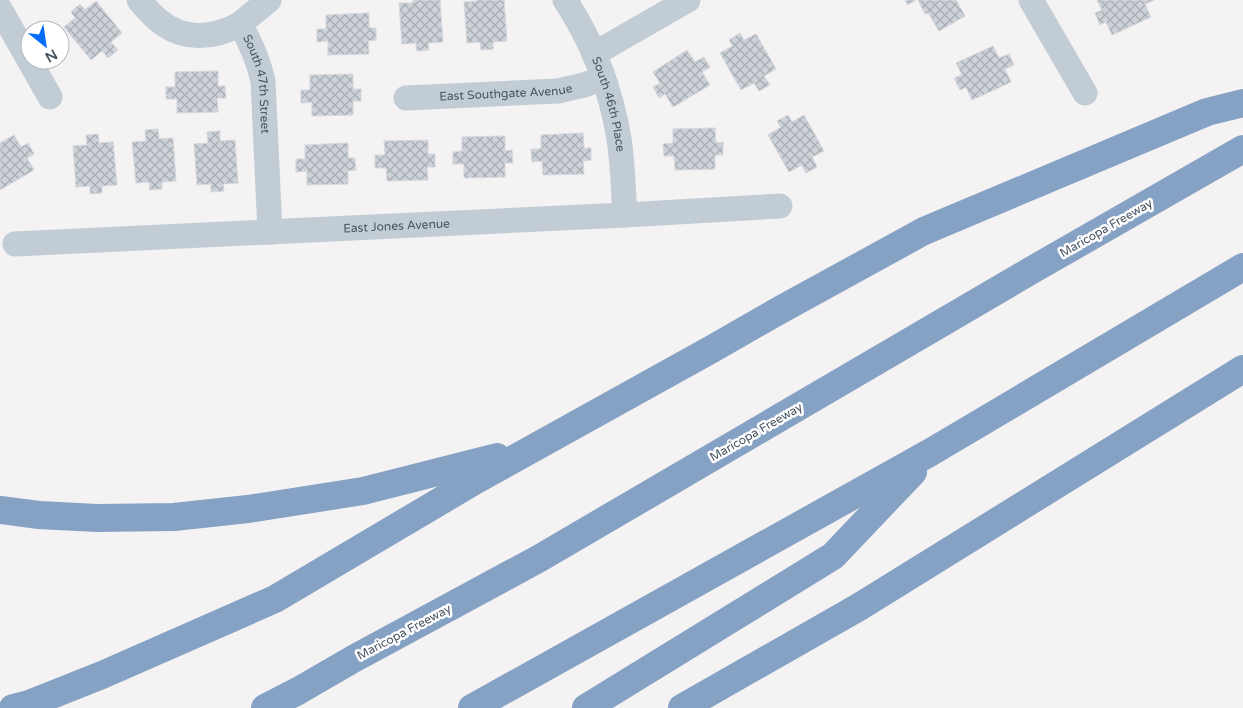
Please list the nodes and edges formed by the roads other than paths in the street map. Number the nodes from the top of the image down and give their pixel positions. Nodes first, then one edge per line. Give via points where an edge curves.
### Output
1 (139, 0) edge
2 (268, 0) edge
3 (565, 0) edge
4 (688, 0) edge
5 (1031, 0) edge
6 (0, 9) edge
7 (240, 24) junction
8 (594, 54) junction
9 (603, 78) junction
10 (1085, 93) dead end
11 (50, 97) dead end
12 (406, 98) dead end
13 (1243, 102) edge
14 (1243, 149) edge
15 (780, 206) dead end
16 (625, 216) junction
17 (270, 232) junction
18 (15, 244) dead end
19 (1243, 267) edge
20 (1243, 369) edge
21 (539, 445) junction
22 (931, 452) junction
23 (0, 510) edge
24 (859, 607) junction
25 (0, 695) edge
26 (13, 708) edge
27 (265, 708) edge
28 (472, 708) edge
29 (586, 708) edge
30 (682, 708) edge
31 (718, 708) edge

1 - 7 street, South 47th Street via 160,22 190,34 212,35
2 - 7 street
3 - 8 street, South 46th Place
4 - 8 street
5 - 10 street
6 - 11 street
7 - 17 street, South 47th Street via 255,52 263,81
8 - 9 street, South 46th Place
9 - 12 street, East Southgate Avenue via 558,91
9 - 16 street, South 46th Place via 616,121 622,157
13 - 21 highway via 1207,112 924,231
14 - 27 highway, Maricopa Freeway via 540,558
15 - 16 street, East Jones Avenue
16 - 17 street, East Jones Avenue
17 - 18 street, East Jones Avenue
19 - 22 highway
20 - 24 highway
21 - 23 highway via 363,491 248,509 174,517 97,518
21 - 26 highway via 275,600 102,675
22 - 28 highway
22 - 29 highway via 833,556
24 - 30 highway
24 - 31 highway
25 - 26 highway

